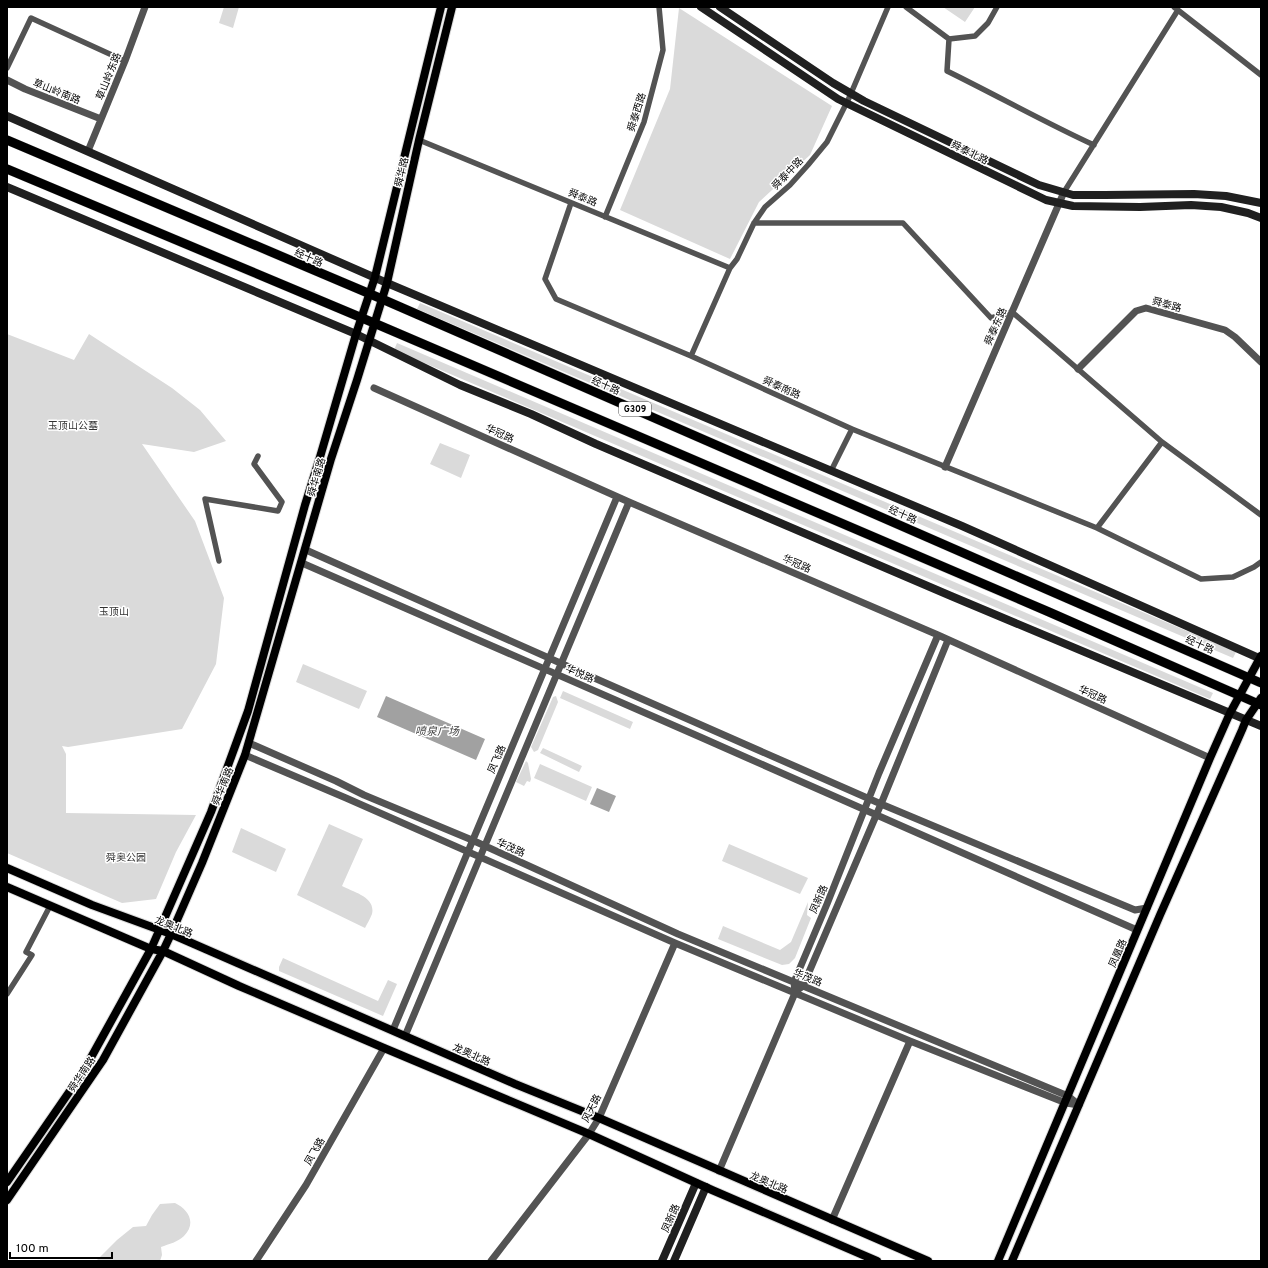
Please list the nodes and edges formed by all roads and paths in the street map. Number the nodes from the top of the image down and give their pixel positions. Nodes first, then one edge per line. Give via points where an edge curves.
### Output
1 (145, 7) edge
2 (441, 7) edge
3 (452, 7) edge
4 (659, 7) edge
5 (701, 7) edge
6 (720, 7) edge
7 (888, 7) edge
8 (906, 7) edge
9 (997, 7) edge
10 (1176, 8) edge
11 (949, 39) junction
12 (125, 61) junction
13 (7, 68) edge
14 (1261, 75) edge
15 (7, 80) edge
16 (848, 98) junction
17 (7, 116) edge
18 (101, 120) junction
19 (7, 140) edge
20 (419, 140) junction
21 (1094, 145) junction
22 (88, 151) junction
23 (7, 169) edge
24 (7, 187) edge
25 (1064, 192) junction
26 (1059, 202) junction
27 (571, 203) junction
28 (1261, 203) edge
29 (605, 217) junction
30 (1261, 218) edge
31 (754, 223) junction
32 (730, 268) junction
33 (375, 277) junction
34 (387, 283) junction
35 (369, 294) junction
36 (382, 299) junction
37 (1012, 312) junction
38 (361, 318) junction
39 (374, 323) junction
40 (356, 334) junction
41 (369, 340) junction
42 (691, 356) junction
43 (1261, 362) edge
44 (1078, 369) junction
45 (374, 388) dead end
46 (852, 429) junction
47 (1162, 442) junction
48 (258, 456) dead end
49 (945, 467) junction
50 (831, 471) junction
51 (617, 496) junction
52 (629, 502) junction
53 (1261, 515) edge
54 (1097, 528) junction
55 (306, 550) junction
56 (219, 562) dead end
57 (1261, 562) edge
58 (302, 563) junction
59 (938, 635) junction
60 (948, 640) junction
61 (549, 658) junction
62 (1260, 658) edge
63 (561, 663) junction
64 (545, 669) junction
65 (556, 674) junction
66 (1249, 677) junction
67 (1261, 683) edge
68 (1240, 695) junction
69 (1260, 702) edge
70 (1230, 713) junction
71 (1246, 720) junction
72 (1261, 726) edge
73 (249, 743) junction
74 (245, 755) junction
75 (1210, 758) junction
76 (869, 798) junction
77 (881, 804) junction
78 (865, 810) junction
79 (875, 816) junction
80 (472, 840) junction
81 (484, 846) junction
82 (467, 852) junction
83 (480, 857) junction
84 (7, 868) edge
85 (7, 887) edge
86 (50, 906) junction
87 (1147, 908) junction
88 (160, 930) junction
89 (1137, 930) junction
90 (171, 934) junction
91 (675, 943) junction
92 (152, 948) junction
93 (163, 951) junction
94 (794, 982) junction
95 (803, 986) junction
96 (794, 993) junction
97 (7, 994) edge
98 (393, 1030) junction
99 (405, 1036) junction
100 (910, 1041) junction
101 (384, 1048) junction
102 (1067, 1100) junction
103 (1079, 1105) junction
104 (599, 1118) junction
105 (589, 1134) junction
106 (719, 1171) junction
107 (7, 1182) edge
108 (696, 1183) junction
109 (706, 1187) junction
110 (10, 1190) edge
111 (7, 1200) edge
112 (832, 1220) junction
113 (256, 1261) edge
114 (491, 1261) edge
115 (662, 1261) edge
116 (674, 1261) edge
117 (877, 1261) edge
118 (928, 1261) edge
119 (998, 1261) edge
120 (1012, 1261) edge

1 - 12 street, 草山岭东路
2 - 33 main road, 舜华路
3 - 20 main road, 舜华路
4 - 29 street, 舜泰西路 via 663,50 644,122
5 - 16 main road, 舜泰北路 via 838,99
6 - 16 main road via 833,83
7 - 16 street, 舜泰中路
8 - 11 street
9 - 11 street via 988,23 975,36
10 - 14 street
10 - 21 street
11 - 21 street via 947,71
12 - 13 street via 31,18
12 - 18 street, 草山岭东路
15 - 18 street, 草山岭南路
16 - 25 main road via 864,101 1039,185
16 - 26 main road, 舜泰北路 via 1046,200
16 - 31 street, 舜泰中路 via 827,142 790,185 765,207
17 - 22 main road, 经十路
18 - 22 street, 草山岭东路
19 - 35 highway, 经十路 / G309
20 - 27 street, 舜泰路
20 - 34 main road, 舜华路
21 - 25 street
22 - 33 main road, 经十路
23 - 38 highway, G309
24 - 40 main road
25 - 26 street, 舜泰东路
25 - 28 main road via 1098,195 1194,194 1226,196
26 - 30 main road, 舜泰北路 via 1074,206 1214,206
26 - 37 street, 舜泰东路
27 - 29 street, 舜泰路
27 - 42 street, 舜泰南路 via 545,279 556,299
29 - 32 street, 舜泰路
31 - 32 street, 舜泰中路
31 - 37 street via 903,223 992,318
32 - 42 street
33 - 34 main road, 经十路
33 - 35 main road, 舜华路
34 - 36 main road, 舜华路
34 - 50 main road, 经十路
35 - 36 highway, 经十路 / G309
35 - 38 main road, 舜华路
36 - 39 main road, 舜华路
36 - 66 highway, 经十路 / G309
37 - 44 street
37 - 49 street, 舜泰东路
38 - 39 highway, G309
38 - 40 main road, 舜华路
39 - 41 main road, 舜华路
39 - 68 highway, G309
40 - 41 main road
40 - 88 main road, 舜华南路 via 248,711 211,812
41 - 55 main road, 舜华南路 via 331,459
41 - 70 main road via 460,386
42 - 46 street, 舜泰南路
43 - 44 street, 舜泰路 via 1225,330 1146,308 1136,311
44 - 47 street
45 - 51 street, 华冠路
46 - 49 street, 舜泰南路
46 - 50 street
47 - 53 street
47 - 54 street
48 - 56 street via 254,464 282,502 278,511 205,499
49 - 54 street, 舜泰南路
50 - 62 main road, 经十路
51 - 52 street, 华冠路
51 - 61 street, 凤飞路
52 - 59 street, 华冠路
52 - 63 street
54 - 57 street, 舜泰南路 via 1201,579 1233,577
55 - 58 main road, 舜华南路
55 - 61 street
58 - 64 street, 华悦路
58 - 73 main road, 舜华南路
59 - 60 street, 华冠路
59 - 76 street, 凤新路
60 - 75 street, 华冠路
60 - 77 street
61 - 63 street
61 - 64 street, 凤飞路
62 - 66 main road, 凤凰路
63 - 65 street
63 - 76 street
64 - 65 street, 华悦路
64 - 80 street, 凤飞路
65 - 78 street, 华悦路
65 - 81 street
66 - 67 highway, 经十路 / G309
66 - 68 main road, 凤凰路
68 - 69 highway, G309
68 - 70 main road, 凤凰路
69 - 71 main road
70 - 71 main road
70 - 75 main road, 凤凰路
71 - 72 main road
71 - 103 main road via 1156,922
73 - 74 main road, 舜华南路
73 - 80 street, 华茂路
74 - 82 street
74 - 90 main road, 舜华南路
75 - 87 main road, 凤凰路
76 - 77 street
76 - 78 street, 凤新路
77 - 79 street
77 - 87 street via 1135,910
78 - 79 street, 华悦路
78 - 94 street, 凤新路
79 - 89 street, 华悦路
79 - 95 street
80 - 81 street, 华茂路
80 - 82 street, 凤飞路
81 - 83 street
81 - 94 street, 华茂路 via 678,934
82 - 83 street
82 - 98 street, 凤飞路
83 - 91 street
83 - 99 street
84 - 88 main road, 龙奥北路 via 92,905
85 - 86 main road
86 - 92 main road
86 - 97 street via 26,952 32,955
87 - 89 main road, 凤凰路
88 - 90 main road, 龙奥北路
88 - 92 main road, 舜华南路
89 - 102 main road, 凤凰路
90 - 93 main road, 舜华南路
90 - 98 main road, 龙奥北路
91 - 96 street, 华茂路
91 - 104 street, 风天路
92 - 93 main road
92 - 107 main road, 舜华南路 via 83,1072
93 - 101 main road
93 - 110 main road, 舜华南路 via 103,1060
94 - 95 street, 华茂路
94 - 96 street, 凤新路
95 - 96 street
95 - 102 street, 华茂路
96 - 100 street, 华茂路
96 - 106 street, 凤新路
98 - 99 main road, 龙奥北路
99 - 104 main road, 龙奥北路
100 - 102 street, 华茂路
100 - 112 street
101 - 105 main road
101 - 113 street, 凤飞路 via 306,1185
102 - 103 street, 华茂路
102 - 119 main road, 凤凰路
103 - 120 main road
104 - 105 street, 风天路
104 - 106 main road, 龙奥北路
105 - 108 main road
105 - 114 street, 风天路
106 - 112 main road, 龙奥北路
108 - 109 main road
108 - 115 main road, 凤新路
109 - 116 main road
109 - 117 main road
110 - 111 main road, 舜华南路
112 - 118 main road, 龙奥北路

